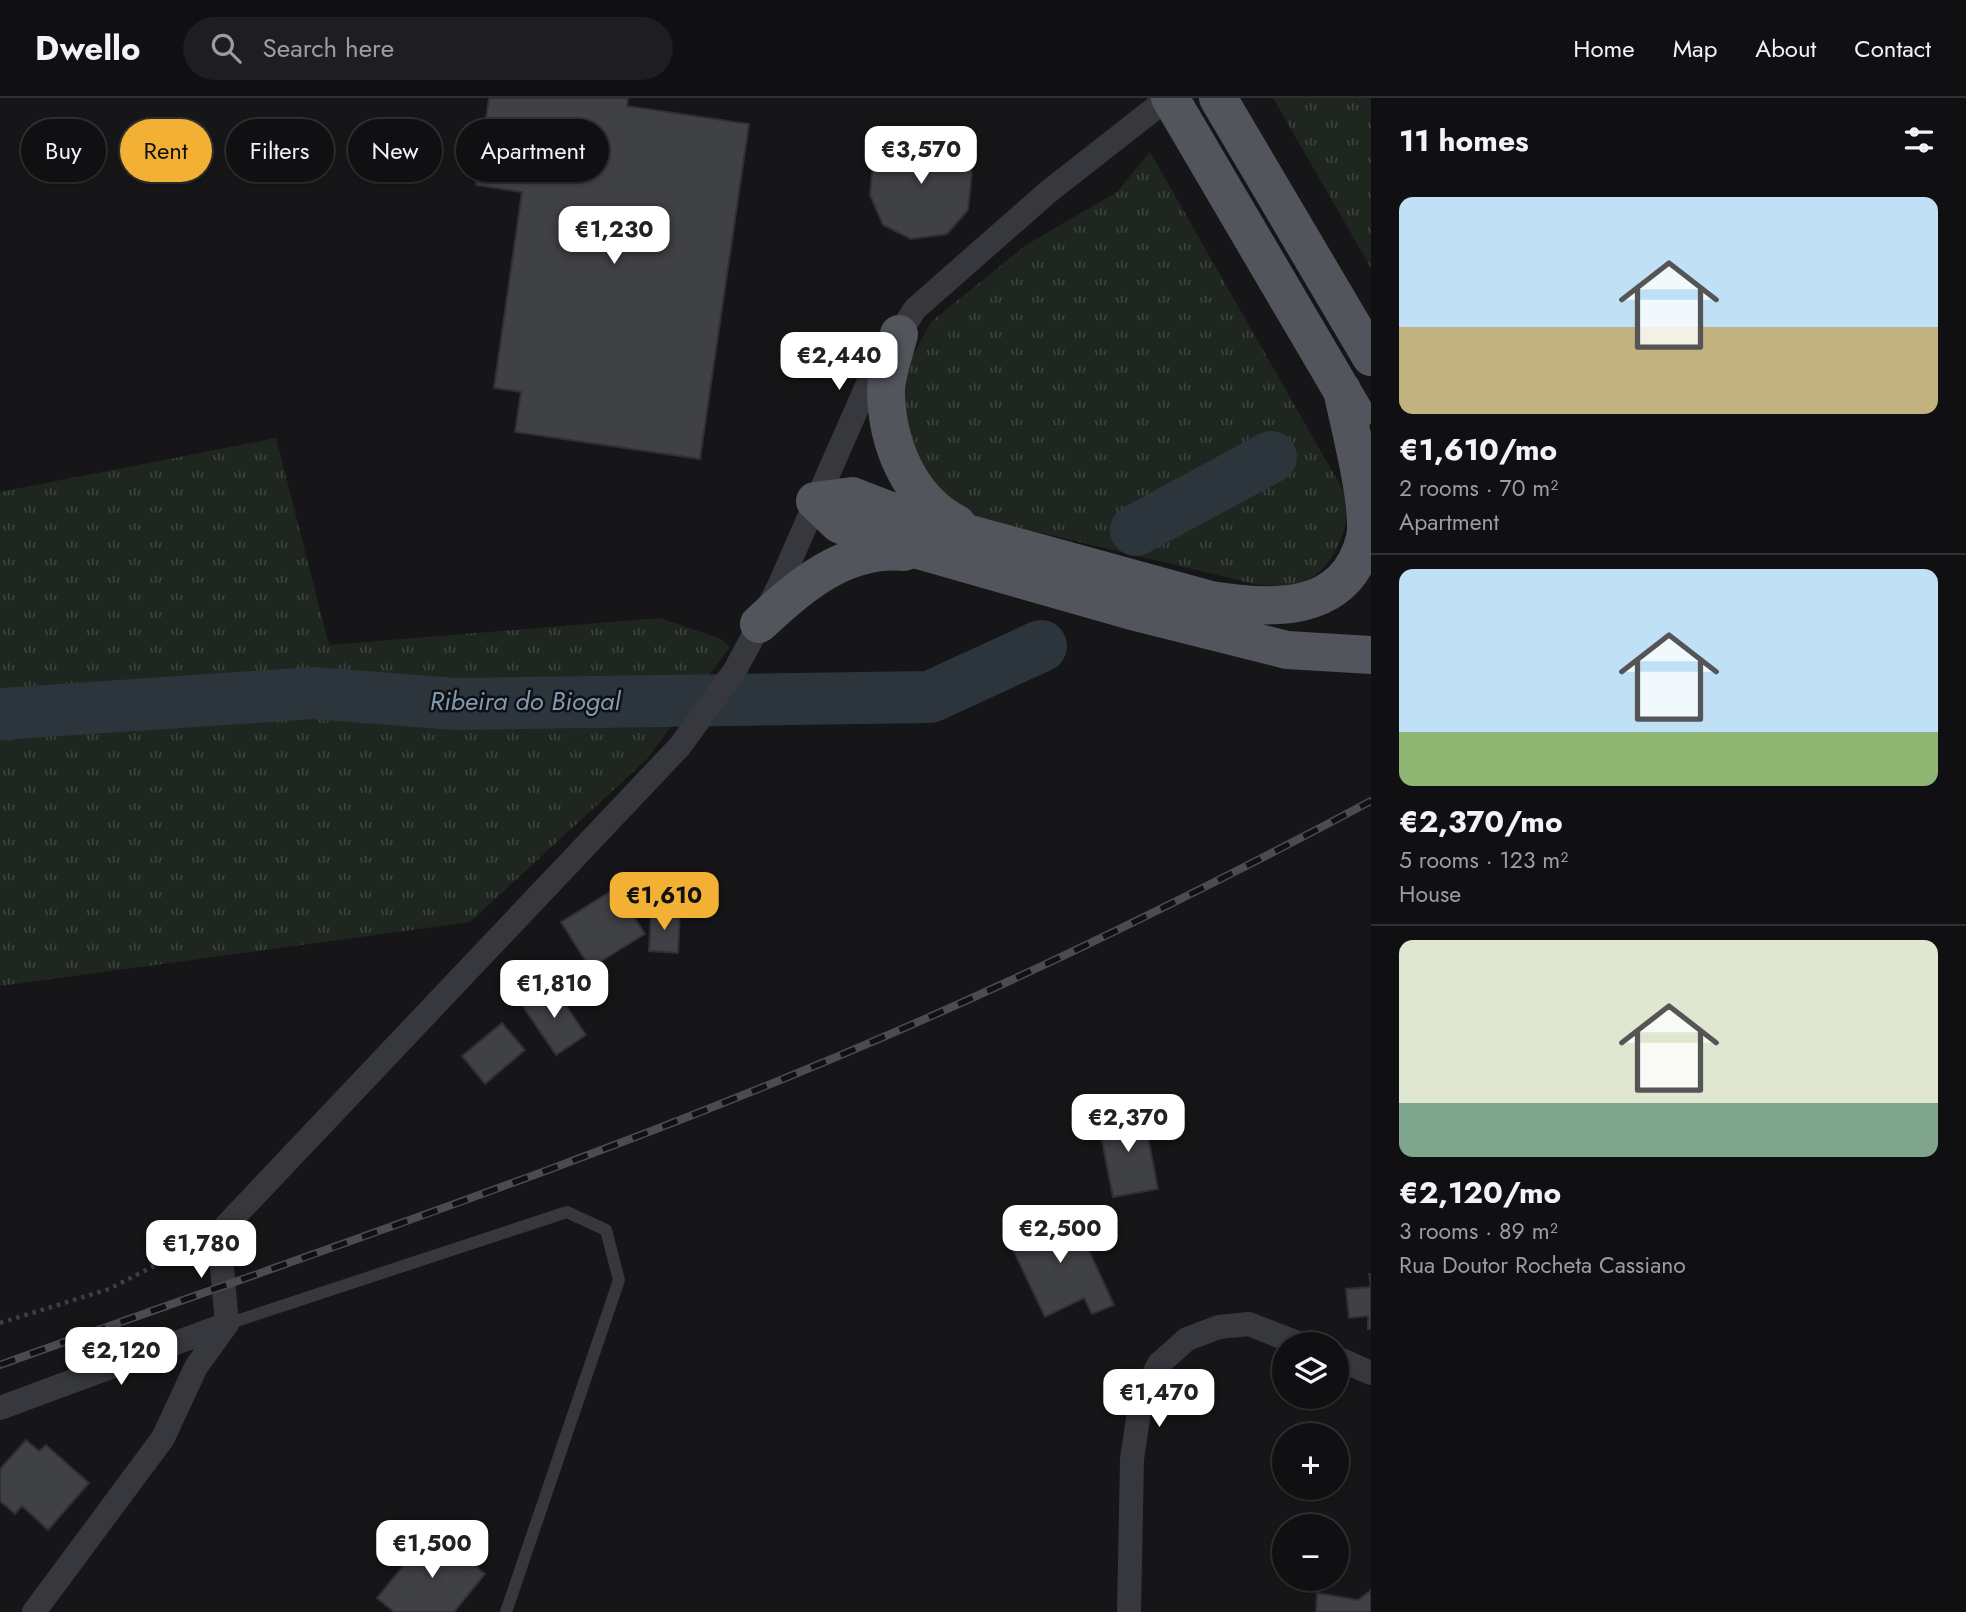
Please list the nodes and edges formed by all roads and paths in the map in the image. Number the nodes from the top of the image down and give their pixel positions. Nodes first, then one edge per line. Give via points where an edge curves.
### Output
1 (1169, 98) edge
2 (1224, 108) edge
3 (899, 334) junction
4 (1371, 357) edge
5 (1342, 390) junction
6 (1371, 440) edge
7 (814, 502) junction
8 (975, 532) junction
9 (944, 559) junction
10 (760, 624) junction
11 (1371, 655) edge
12 (219, 1233) junction
13 (0, 1323) edge
14 (227, 1324) junction
15 (1272, 1333) edge
16 (1349, 1363) edge
17 (1371, 1373) edge
18 (0, 1408) edge
19 (34, 1612) edge
20 (506, 1612) edge
21 (1129, 1612) edge

1 - 3 street via 962,265 915,309
1 - 5 main road
2 - 4 main road
3 - 7 street via 869,381
3 - 8 main road via 886,389 890,435 907,477 936,513
5 - 6 main road
5 - 8 main road via 1366,536 1352,569 1329,592 1302,604 1256,607 1211,600
7 - 8 main road via 852,496 901,515
7 - 9 main road via 839,524
7 - 10 street
9 - 10 main road via 901,551 870,553 832,566 799,587
9 - 11 main road via 1287,650
10 - 12 street via 735,670 680,746
12 - 13 path via 109,1289
12 - 14 street
14 - 18 street
14 - 19 street via 196,1367 163,1438
14 - 20 lane via 567,1212 606,1230 619,1280
15 - 21 street via 1249,1324 1219,1327 1188,1339 1159,1364 1141,1398 1132,1459
16 - 17 street

